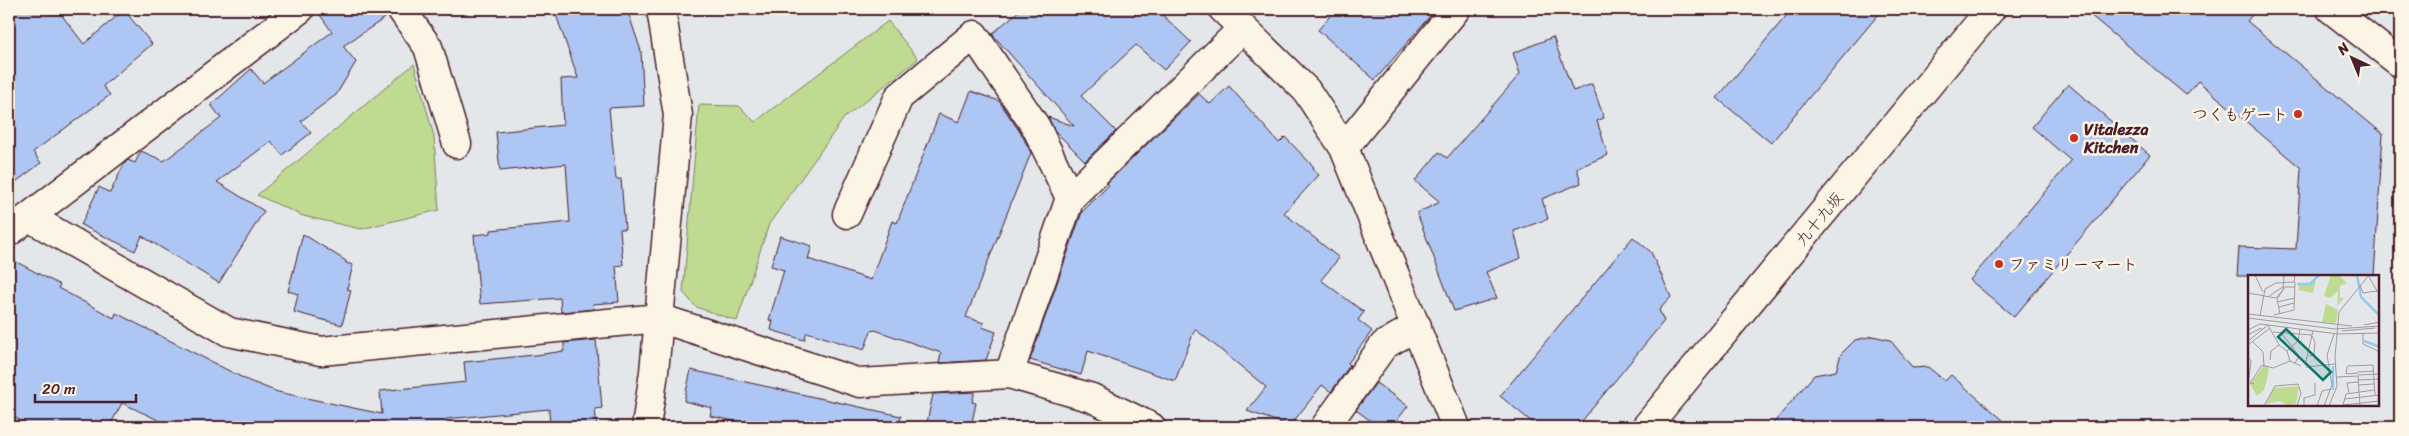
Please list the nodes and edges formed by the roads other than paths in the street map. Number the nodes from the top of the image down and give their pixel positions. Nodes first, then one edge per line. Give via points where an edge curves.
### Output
1 (300, 9) edge
2 (401, 9) edge
3 (661, 9) edge
4 (1223, 9) edge
5 (1456, 9) edge
6 (1991, 9) edge
7 (2331, 9) edge
8 (1242, 29) junction
9 (2400, 63) edge
10 (457, 144) dead end
11 (1344, 148) junction
12 (1070, 198) junction
13 (847, 214) dead end
14 (19, 224) edge
15 (659, 318) junction
16 (1417, 326) junction
17 (1009, 374) junction
18 (646, 427) edge
19 (1151, 427) edge
20 (1325, 427) edge
21 (1456, 427) edge
22 (1646, 427) edge

1 - 14 street
2 - 10 street via 428,47
3 - 15 street via 678,115
4 - 8 street
5 - 11 street
6 - 22 street, 九十九坂
7 - 9 street
8 - 11 street via 1306,90
8 - 12 street
11 - 16 street
12 - 13 street via 1036,127 974,35 899,98
12 - 17 street
14 - 15 street via 229,332 321,351
15 - 17 street via 860,383
15 - 18 street
16 - 20 street via 1384,345
16 - 21 street
17 - 19 street via 1092,398

